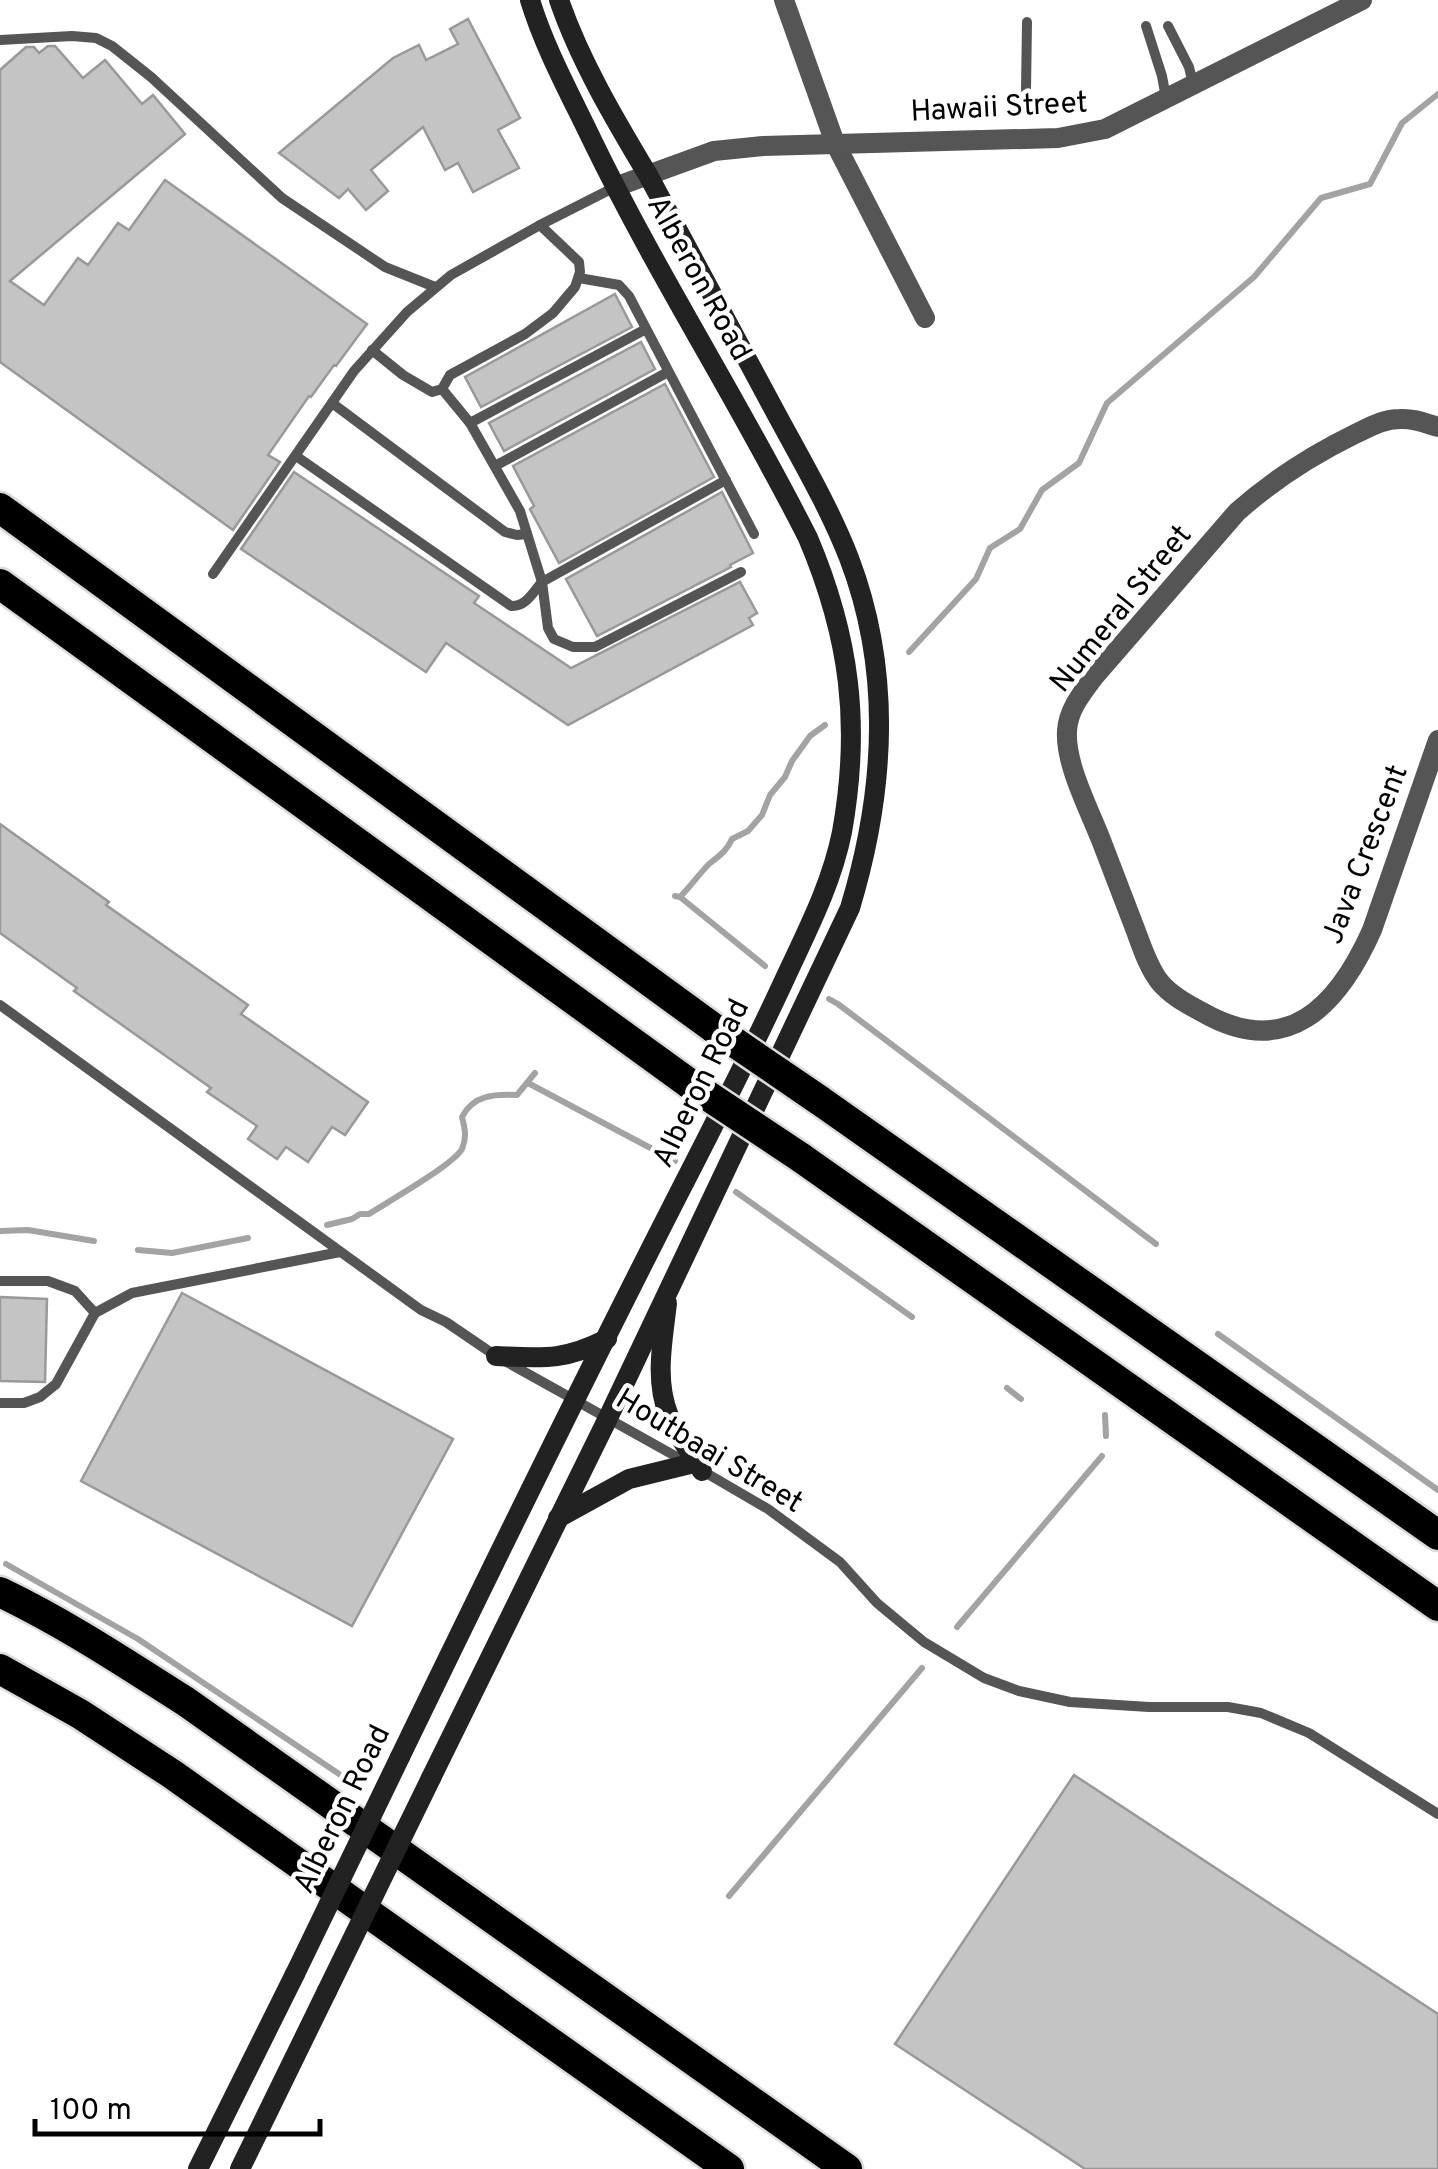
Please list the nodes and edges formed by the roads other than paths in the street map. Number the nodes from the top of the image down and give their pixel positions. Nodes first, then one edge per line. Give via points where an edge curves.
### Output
1 (530, 0) edge
2 (559, 0) edge
3 (784, 0) edge
4 (1362, 0) edge
5 (1027, 22) dead end
6 (1146, 26) dead end
7 (1168, 26) dead end
8 (0, 40) edge
9 (1193, 84) junction
10 (1026, 90) dead end
11 (1166, 98) junction
12 (835, 144) junction
13 (648, 175) junction
14 (615, 187) junction
15 (540, 225) junction
16 (579, 278) junction
17 (435, 287) junction
18 (925, 318) dead end
19 (646, 329) junction
20 (372, 350) junction
21 (668, 372) junction
22 (442, 390) junction
23 (332, 403) junction
24 (470, 423) junction
25 (1438, 427) edge
26 (296, 456) junction
27 (495, 466) junction
28 (726, 480) junction
29 (0, 508) edge
30 (528, 534) junction
31 (754, 534) dead end
32 (741, 572) dead end
33 (214, 574) dead end
34 (542, 582) junction
35 (0, 584) edge
36 (1438, 740) edge
37 (1102, 843) joint
38 (0, 1005) edge
39 (340, 1252) junction
40 (0, 1280) edge
41 (669, 1286) junction
42 (95, 1313) junction
43 (607, 1340) junction
44 (496, 1356) junction
45 (575, 1400) junction
46 (0, 1403) edge
47 (608, 1418) junction
48 (696, 1468) junction
49 (557, 1518) junction
50 (1438, 1535) edge
51 (0, 1592) edge
52 (1438, 1606) edge
53 (0, 1669) edge
54 (1438, 1814) edge
55 (198, 2169) edge
56 (240, 2169) edge
57 (729, 2169) edge
58 (847, 2169) edge

1 - 14 main road, Alberon Road
2 - 13 main road, Alberon Road
3 - 12 street
4 - 9 street, Hawaii Street
5 - 10 lane
6 - 11 lane
7 - 9 lane
8 - 17 lane via 72,36 112,46 282,198 385,267
9 - 11 street, Hawaii Street
11 - 12 street, Hawaii Street via 1105,130 1070,136
12 - 13 street, Hawaii Street via 714,151
12 - 18 street
13 - 14 street, Hawaii Street
13 - 41 main road, Alberon Road via 848,556 876,662 880,726 874,810 850,908
14 - 15 lane
14 - 43 main road, Alberon Road via 808,538 844,648 852,724 841,837 821,901
15 - 16 lane via 578,262
15 - 17 lane
16 - 19 lane via 619,285
16 - 22 lane via 552,313 450,375
17 - 20 lane
19 - 21 lane
19 - 24 lane
20 - 22 lane via 423,387
20 - 23 lane
21 - 27 lane
21 - 28 lane
22 - 24 lane
23 - 26 lane
23 - 30 lane via 505,532
24 - 27 lane
25 - 37 street, Numeral Street via 1420,420 1383,421 1318,452 1262,490 1094,678 1067,726 1068,750
26 - 33 lane
26 - 34 lane via 511,606 526,602
27 - 30 lane
28 - 31 lane
28 - 34 lane
29 - 50 highway, bridge via 715,1030
30 - 34 lane
32 - 34 lane via 594,648 554,639
35 - 52 highway, bridge via 690,1084
36 - 37 street, Java Crescent via 1358,960 1330,997 1287,1027 1240,1030 1159,981
38 - 39 lane, Houtbaai Street
39 - 42 lane via 132,1293
39 - 44 lane, Houtbaai Street
40 - 42 lane via 48,1281 75,1291
41 - 47 main road, Alberon Road
41 - 48 main road via 663,1400
42 - 46 lane via 56,1384 24,1403
43 - 44 main road via 570,1355
43 - 45 main road, Alberon Road
44 - 45 lane, Houtbaai Street
45 - 47 lane, Houtbaai Street
45 - 55 main road, Alberon Road, bridge
47 - 48 lane, Houtbaai Street
47 - 49 main road, Alberon Road
48 - 49 main road via 628,1479
48 - 54 lane, Houtbaai Street via 826,1551 924,1642 984,1678 1070,1702 1260,1713 1309,1732
49 - 56 main road, Alberon Road, bridge
51 - 58 highway via 200,1711
53 - 57 highway via 172,1774

